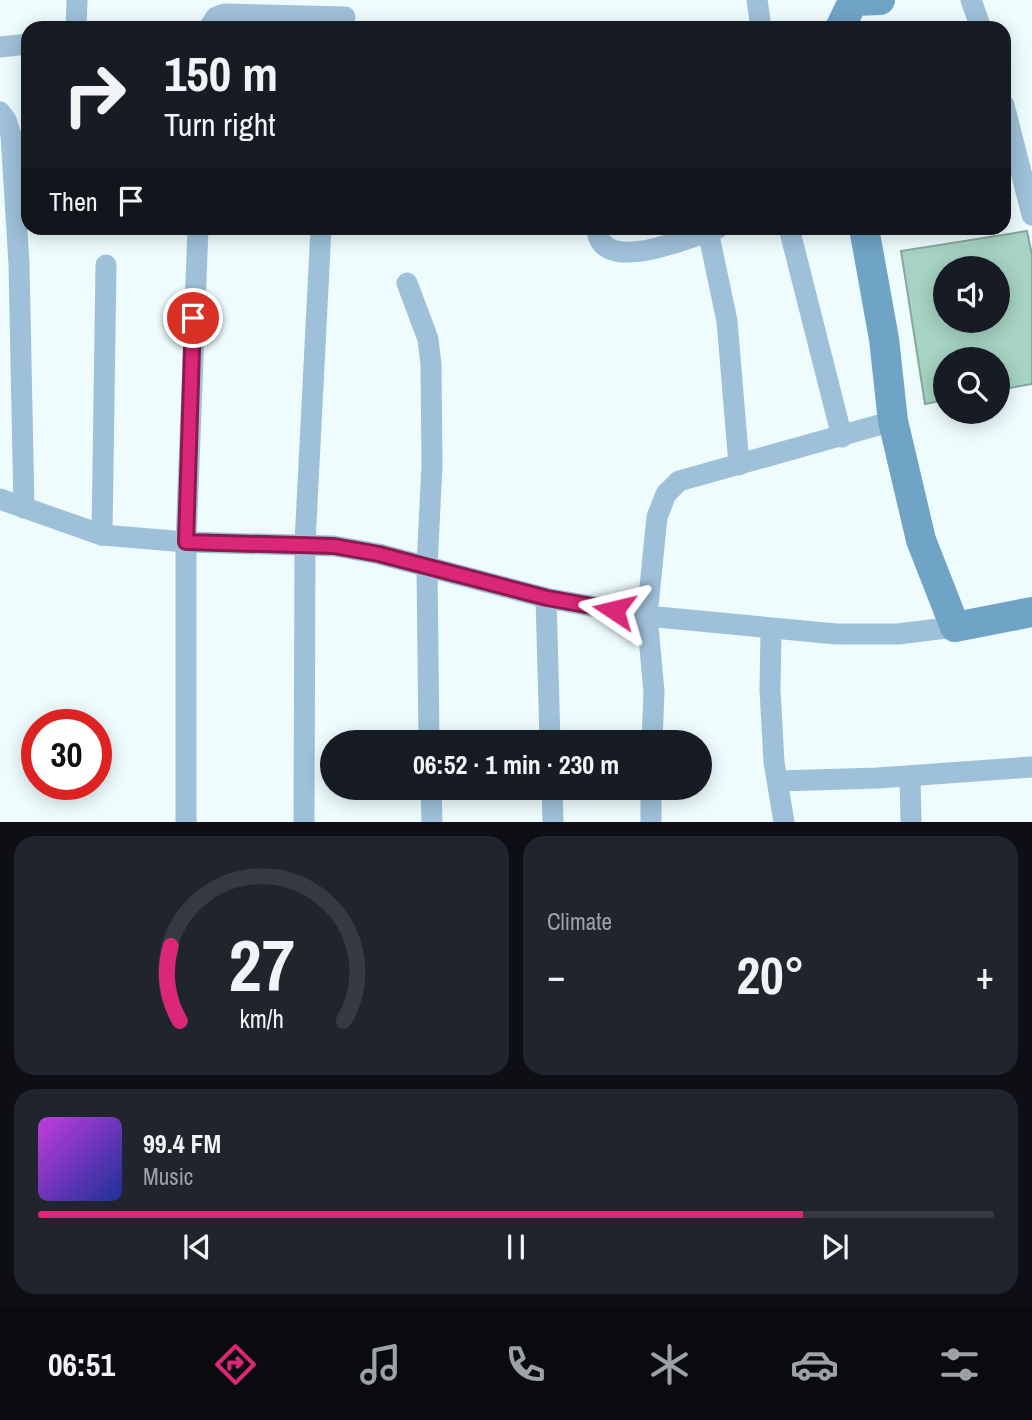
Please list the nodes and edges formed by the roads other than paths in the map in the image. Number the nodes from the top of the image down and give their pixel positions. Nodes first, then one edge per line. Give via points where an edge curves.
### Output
1 (77, 0) edge
2 (757, 0) edge
3 (862, 0) edge
4 (971, 0) edge
5 (345, 15) edge
6 (76, 21) edge
7 (213, 21) edge
8 (760, 21) edge
9 (846, 21) edge
10 (978, 21) edge
11 (21, 45) edge
12 (0, 47) edge
13 (0, 112) edge
14 (1011, 132) edge
15 (15, 215) edge
16 (1032, 215) edge
17 (198, 235) edge
18 (321, 235) edge
19 (598, 235) edge
20 (695, 235) edge
21 (714, 235) edge
22 (791, 235) edge
23 (865, 235) edge
24 (106, 265) dead end
25 (407, 282) dead end
26 (894, 421) junction
27 (842, 437) junction
28 (739, 465) junction
29 (0, 499) edge
30 (24, 508) junction
31 (102, 535) junction
32 (186, 542) junction
33 (305, 543) junction
34 (427, 566) junction
35 (547, 598) junction
36 (1032, 612) edge
37 (647, 616) junction
38 (955, 627) junction
39 (771, 629) junction
40 (429, 730) edge
41 (551, 730) edge
42 (652, 730) edge
43 (1032, 767) edge
44 (910, 776) junction
45 (779, 781) junction
46 (431, 800) edge
47 (552, 800) edge
48 (651, 800) edge
49 (186, 821) edge
50 (304, 821) edge
51 (432, 821) edge
52 (553, 821) edge
53 (651, 821) edge
54 (784, 821) edge
55 (911, 821) edge

1 - 6 street
2 - 8 street
3 - 9 street
4 - 10 street
5 - 7 street via 224,14
11 - 12 street
13 - 15 street via 10,135
14 - 16 street
15 - 30 street
17 - 32 street
18 - 33 street
19 - 20 street via 605,248 618,252 656,248
21 - 28 street via 727,321
22 - 27 street
23 - 26 street
24 - 31 street
25 - 34 street via 428,339 431,365
26 - 27 street
26 - 38 street via 921,540
27 - 28 street
28 - 37 street via 679,481 666,494 657,517
29 - 30 street
30 - 31 street
31 - 32 street
32 - 33 street
32 - 49 street
33 - 34 street
33 - 50 street
34 - 35 street
34 - 40 street
35 - 37 street
35 - 41 street
36 - 38 street
37 - 39 street
37 - 42 street
38 - 39 street via 898,634
39 - 45 street via 770,690
43 - 44 street
44 - 45 street
44 - 55 street
45 - 54 street
46 - 51 street
47 - 52 street
48 - 53 street

